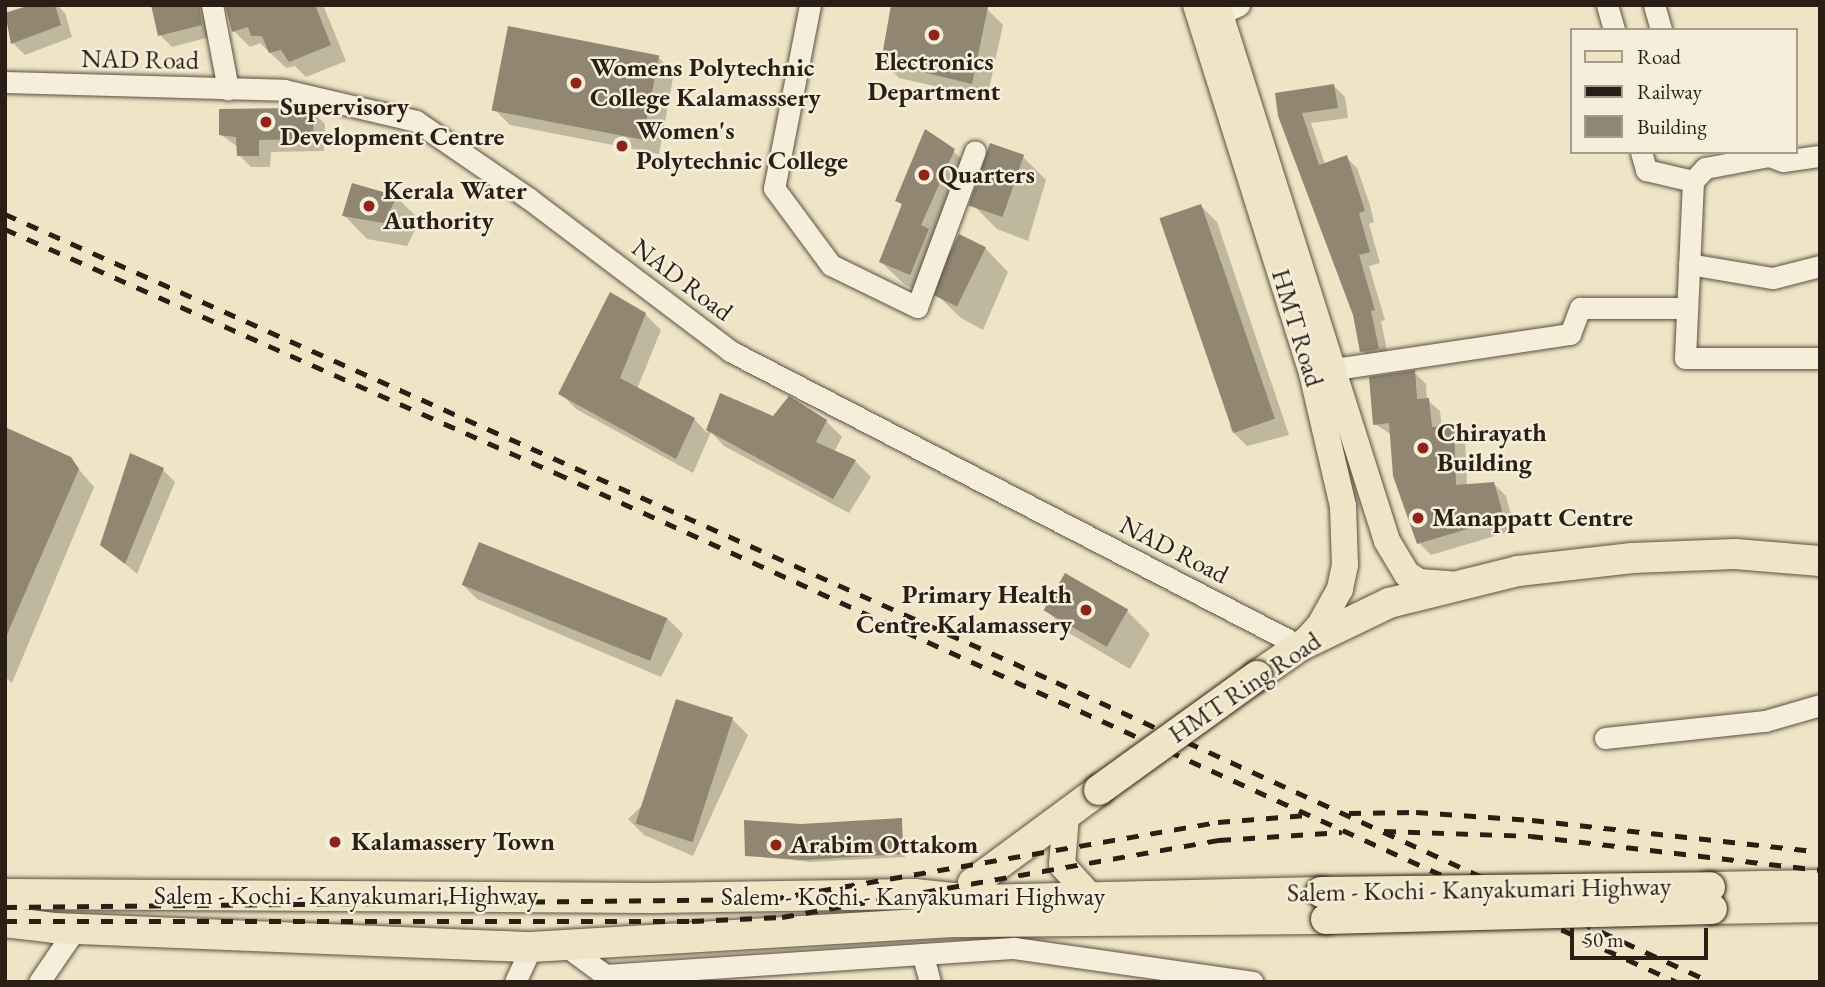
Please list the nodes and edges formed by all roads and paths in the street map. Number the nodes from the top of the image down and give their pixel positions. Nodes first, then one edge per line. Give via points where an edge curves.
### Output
1 (212, 5) edge
2 (810, 5) edge
3 (1607, 5) edge
4 (1654, 5) edge
5 (1218, 7) edge
6 (1613, 28) edge
7 (1660, 28) edge
8 (5, 82) edge
9 (228, 89) junction
10 (975, 151) dead end
11 (1642, 154) edge
12 (1820, 156) edge
13 (1696, 168) edge
14 (1689, 264) junction
15 (1820, 266) edge
16 (1687, 308) junction
17 (1820, 358) edge
18 (1335, 369) junction
19 (1820, 561) edge
20 (1458, 583) junction
21 (1300, 646) junction
22 (1820, 705) edge
23 (1605, 738) dead end
24 (1066, 816) junction
25 (5, 894) edge
26 (1815, 896) edge
27 (1092, 898) junction
28 (973, 900) junction
29 (1323, 906) junction
30 (1024, 911) junction
31 (5, 922) edge
32 (76, 928) junction
33 (566, 946) junction
34 (531, 947) junction
35 (923, 956) junction
36 (39, 982) edge
37 (515, 982) edge
38 (930, 982) edge
39 (1254, 982) edge

1 - 9 street
2 - 10 street via 774,188 831,265 917,307
3 - 6 street
4 - 7 street
5 - 18 main road, HMT Road
5 - 21 main road, HMT Road via 1343,506 1345,565 1340,589 1320,625
8 - 9 street, NAD Road
9 - 21 street, NAD Road via 284,90 416,121 528,198 730,351
11 - 13 street via 1646,170
12 - 13 street via 1783,161 1769,156
13 - 14 street
14 - 15 street via 1773,278
14 - 16 street
16 - 17 street via 1685,358
16 - 18 street via 1580,308 1570,334
18 - 20 main road, HMT Road via 1387,541 1407,574 1419,582
19 - 20 highway, HMT Ring Road via 1735,554 1632,558
20 - 21 highway, HMT Ring Road via 1389,603
21 - 24 highway, HMT Ring Road, bridge
22 - 23 street via 1765,721
24 - 27 main road via 1062,865
24 - 28 highway, HMT Ring Road via 974,883
25 - 28 highway, Salem - Kochi - Kanyakumari Highway via 653,898 915,894
26 - 29 highway, bridge
27 - 29 highway, Salem - Kochi - Kanyakumari Highway
27 - 30 highway, Salem - Kochi - Kanyakumari Highway
28 - 30 highway, Salem - Kochi - Kanyakumari Highway
29 - 30 highway, Salem - Kochi - Kanyakumari Highway
30 - 33 highway, Salem - Kochi - Kanyakumari Highway
31 - 32 highway, Salem - Kochi - Kanyakumari Highway
32 - 34 highway, Salem - Kochi - Kanyakumari Highway
32 - 36 street
33 - 34 highway, Salem - Kochi - Kanyakumari Highway
33 - 35 street via 604,975
34 - 37 street
35 - 38 street
35 - 39 street via 1014,948

